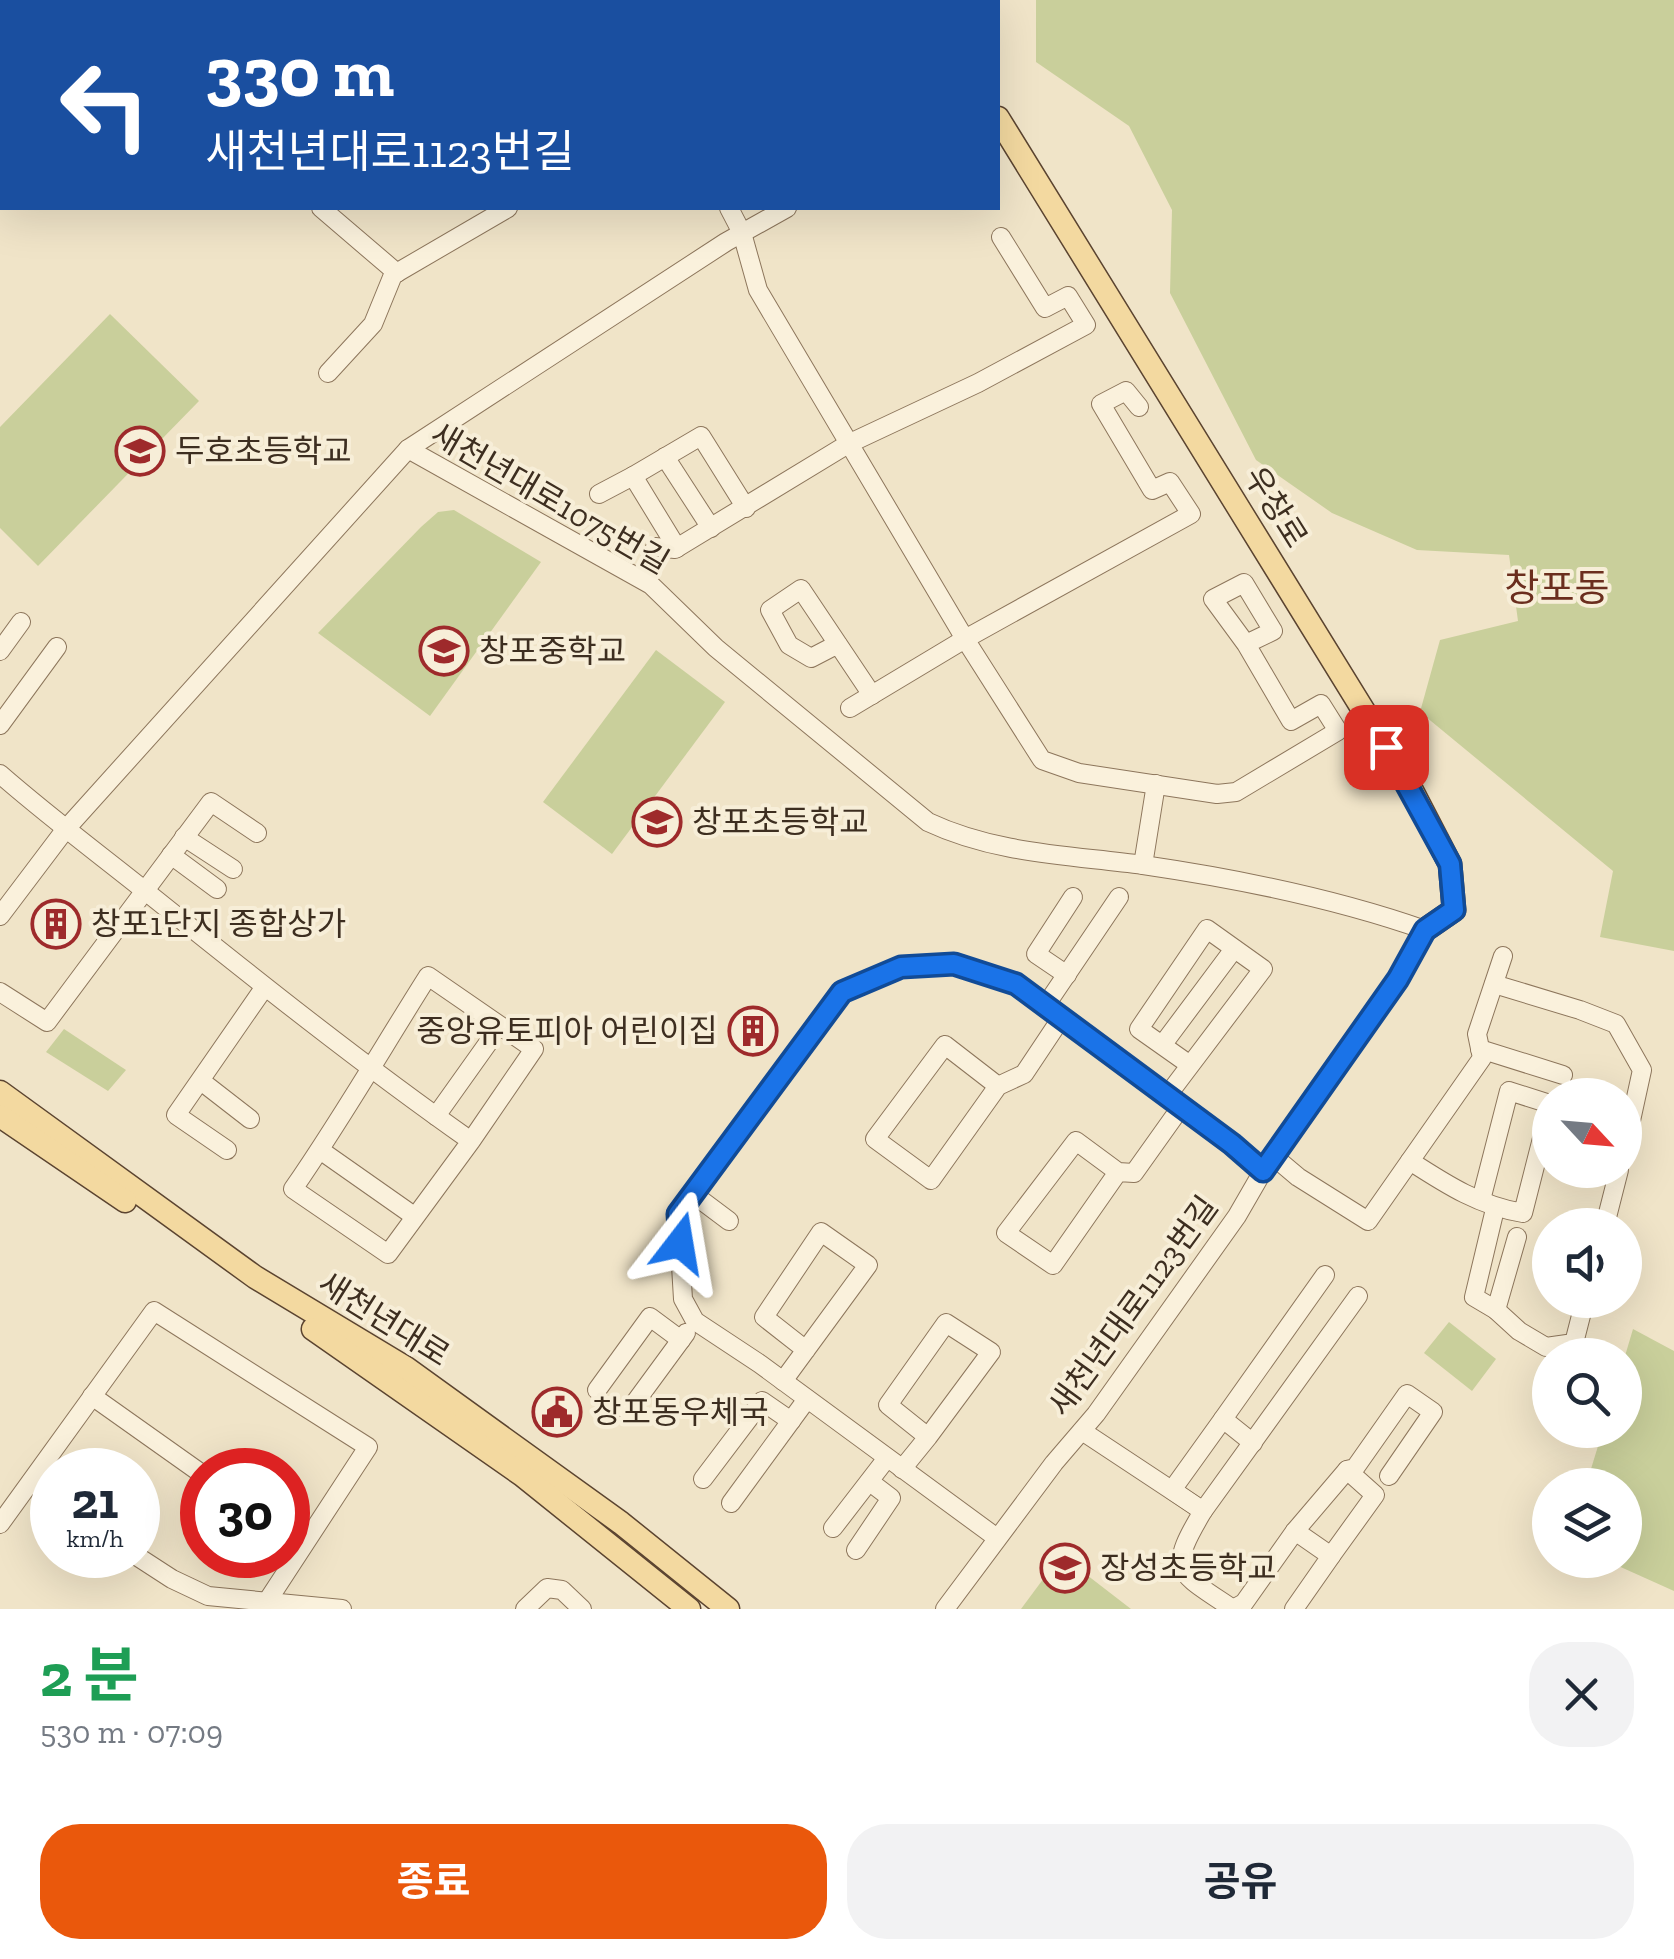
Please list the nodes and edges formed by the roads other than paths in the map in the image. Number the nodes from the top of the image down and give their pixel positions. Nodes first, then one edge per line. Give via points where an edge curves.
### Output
1 (1000, 121) edge
2 (324, 210) edge
3 (505, 210) edge
4 (730, 210) edge
5 (783, 210) edge
6 (742, 233) junction
7 (1001, 237) dead end
8 (397, 273) junction
9 (328, 372) dead end
10 (1139, 407) dead end
11 (848, 444) junction
12 (408, 448) junction
13 (666, 457) junction
14 (633, 476) junction
15 (599, 494) dead end
16 (746, 508) junction
17 (711, 528) junction
18 (655, 547) dead end
19 (677, 548) junction
20 (21, 622) dead end
21 (965, 638) junction
22 (838, 644) dead end
23 (1246, 644) dead end
24 (57, 647) dead end
25 (0, 650) edge
26 (872, 696) junction
27 (850, 708) dead end
28 (0, 725) edge
29 (0, 774) edge
30 (1156, 784) junction
31 (65, 830) junction
32 (257, 833) dead end
33 (184, 837) junction
34 (171, 855) junction
35 (1144, 866) junction
36 (233, 869) dead end
37 (217, 888) dead end
38 (145, 890) junction
39 (1073, 897) dead end
40 (1119, 898) dead end
41 (0, 916) edge
42 (1425, 930) junction
43 (1234, 948) junction
44 (1503, 956) dead end
45 (1067, 974) junction
46 (1494, 984) junction
47 (264, 988) junction
48 (0, 992) edge
49 (1046, 1006) junction
50 (1062, 1018) junction
51 (488, 1043) dead end
52 (1163, 1044) dead end
53 (1480, 1050) junction
54 (1190, 1065) junction
55 (369, 1069) junction
56 (1563, 1075) dead end
57 (1640, 1078) edge
58 (201, 1081) junction
59 (998, 1086) junction
60 (0, 1092) edge
61 (1532, 1099) edge
62 (1174, 1101) junction
63 (0, 1116) edge
64 (436, 1116) junction
65 (250, 1119) dead end
66 (471, 1140) junction
67 (227, 1150) dead end
68 (320, 1150) junction
69 (1410, 1161) junction
70 (1268, 1164) junction
71 (1118, 1172) junction
72 (1532, 1180) edge
73 (692, 1194) junction
74 (1488, 1204) junction
75 (414, 1216) junction
76 (729, 1220) dead end
77 (1517, 1237) dead end
78 (1325, 1276) dead end
79 (1358, 1296) dead end
80 (1496, 1310) junction
81 (1580, 1318) edge
82 (695, 1320) junction
83 (681, 1340) junction
84 (806, 1350) junction
85 (784, 1381) junction
86 (597, 1390) dead end
87 (92, 1396) junction
88 (807, 1399) junction
89 (628, 1412) dead end
90 (1223, 1419) junction
91 (791, 1421) junction
92 (1082, 1431) junction
93 (928, 1437) junction
94 (1253, 1443) junction
95 (55, 1448) edge
96 (180, 1458) edge
97 (895, 1464) junction
98 (1347, 1470) junction
99 (1389, 1476) dead end
100 (704, 1479) dead end
101 (870, 1482) junction
102 (30, 1483) edge
103 (1172, 1490) junction
104 (731, 1503) dead end
105 (1203, 1511) junction
106 (310, 1520) edge
107 (0, 1524) edge
108 (833, 1528) dead end
109 (1296, 1531) junction
110 (998, 1538) junction
111 (856, 1550) dead end
112 (1331, 1556) junction
113 (160, 1571) edge
114 (279, 1578) edge
115 (268, 1604) edge
116 (1241, 1608) edge
117 (342, 1609) edge
118 (526, 1609) edge
119 (582, 1609) edge
120 (689, 1609) edge
121 (728, 1609) edge
122 (944, 1609) edge
123 (1294, 1609) edge

1 - 42 main road, 우창로 via 1422,810 1450,864 1454,910
2 - 8 street
3 - 8 street
4 - 6 street
5 - 6 street
6 - 11 street via 758,290
6 - 12 street
7 - 11 street via 1044,308 1068,296 1086,325
8 - 9 street via 373,324
10 - 21 street via 1126,391 1101,404 1152,490 1170,482 1191,514
11 - 16 street
11 - 21 street
12 - 31 street, 새천년대로1075번길
12 - 35 street, 새천년대로1075번길 via 652,585 716,648 928,822 966,840
13 - 14 street
13 - 16 street via 701,436
13 - 17 street
14 - 15 street
14 - 19 street
16 - 17 street
17 - 19 street
18 - 19 street
20 - 25 street
21 - 26 street
21 - 30 street via 1042,760 1079,773
22 - 26 street
23 - 30 street via 1291,721 1321,704 1338,731 1236,792
24 - 28 street
26 - 27 street
29 - 31 street
30 - 35 street
31 - 38 street
31 - 41 street, 새천년대로1075번길
32 - 33 street via 210,802
33 - 34 street
33 - 36 street
34 - 37 street
34 - 38 street
35 - 42 street, 새천년대로1075번길 via 1302,893
38 - 47 street
38 - 48 street via 47,1022
39 - 45 street via 1036,954
40 - 45 street
42 - 70 street, 새천년대로1123번길
43 - 52 street
43 - 54 street via 1263,969
43 - 54 street via 1207,930 1139,1029
44 - 46 street
45 - 49 street
46 - 53 street via 1477,1034
46 - 57 street via 1616,1024
47 - 55 street
47 - 58 street
49 - 50 street
49 - 73 street via 1016,984 954,964 901,967 842,992
50 - 59 street via 1024,1074
50 - 62 street
51 - 64 street
53 - 56 street
53 - 69 street via 1482,1058
54 - 62 street
55 - 64 street
55 - 66 street via 428,976 534,1049
55 - 68 street
58 - 65 street
58 - 67 street via 176,1115
59 - 59 street via 945,1044 875,1140 931,1180
60 - 121 main road, 새천년대로 via 255,1277 406,1368
61 - 74 street via 1509,1092
62 - 70 street
62 - 71 street via 1134,1173
63 - 120 main road, 새천년대로 via 507,1465
64 - 66 street
66 - 75 street
68 - 75 street
68 - 75 street via 293,1189 388,1254
69 - 70 street via 1368,1221
69 - 74 street via 1459,1194
70 - 92 street, 새천년대로1123번길
71 - 71 street via 1076,1141 1006,1233 1053,1265
72 - 74 street via 1524,1213
73 - 76 street
73 - 82 street via 678,1214 683,1299
74 - 80 street via 1474,1297
77 - 80 street
78 - 90 street
79 - 94 street
80 - 81 street via 1546,1346 1574,1343
82 - 83 street
82 - 85 street
83 - 86 street via 650,1318
83 - 89 street
84 - 84 street via 868,1265 821,1232 764,1317
84 - 85 street
85 - 88 street
87 - 95 street
87 - 96 street
87 - 106 street via 154,1312 368,1448
88 - 91 street
88 - 97 street
90 - 94 street
90 - 103 street
91 - 100 street via 762,1401
91 - 104 street
92 - 103 street
92 - 110 street, 새천년대로1123번길
93 - 93 street via 888,1405 946,1322 990,1352
93 - 97 street
94 - 105 street
97 - 101 street
97 - 110 street
98 - 99 street via 1355,1468 1407,1394 1433,1412
98 - 109 street
98 - 112 street via 1375,1495
101 - 108 street
101 - 111 street via 891,1498
102 - 107 street
103 - 105 street
105 - 116 street via 1180,1550 1182,1568 1194,1583
109 - 112 street
109 - 116 street
110 - 122 street, 새천년대로1123번길
112 - 123 street
113 - 115 street via 208,1596
114 - 115 street
115 - 117 street
118 - 119 street via 547,1588 562,1590

